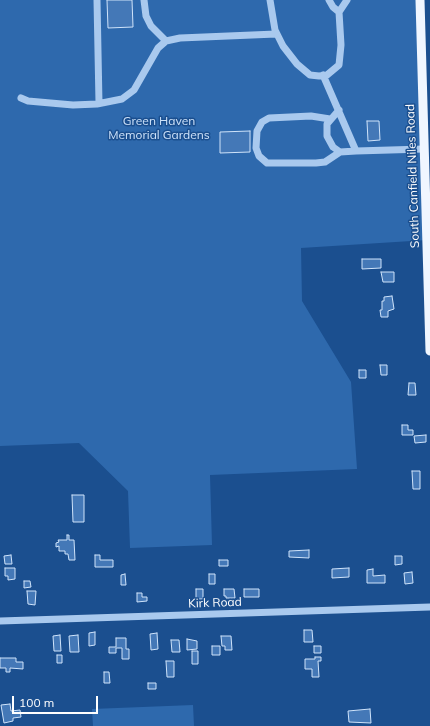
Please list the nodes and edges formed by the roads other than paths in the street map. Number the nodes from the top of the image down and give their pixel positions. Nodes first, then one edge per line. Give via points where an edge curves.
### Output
1 (97, 0) edge
2 (144, 0) edge
3 (270, 0) edge
4 (329, 0) edge
5 (347, 0) edge
6 (420, 0) edge
7 (339, 12) junction
8 (276, 34) junction
9 (166, 41) junction
10 (324, 75) junction
11 (22, 98) dead end
12 (99, 103) junction
13 (339, 110) junction
14 (330, 119) junction
15 (424, 149) junction
16 (356, 151) junction
17 (340, 152) junction
18 (430, 351) edge
19 (430, 607) edge
20 (0, 621) edge

1 - 12 street
2 - 9 street via 146,16 151,26
3 - 8 street
4 - 7 street
5 - 7 street
6 - 15 main road, South Canfield Niles Road
7 - 10 street via 339,65
8 - 9 street via 180,38
8 - 10 street via 297,64 310,74
9 - 12 street via 158,48 134,90 122,99
10 - 13 street
11 - 12 street via 51,104
13 - 14 street
13 - 16 street
14 - 17 street via 327,124 327,136 333,147
14 - 17 street via 311,116 269,118 262,122 257,130 256,148 259,156 267,163 284,164 325,162
15 - 16 street
15 - 18 main road, South Canfield Niles Road
16 - 17 street
19 - 20 street, Kirk Road

